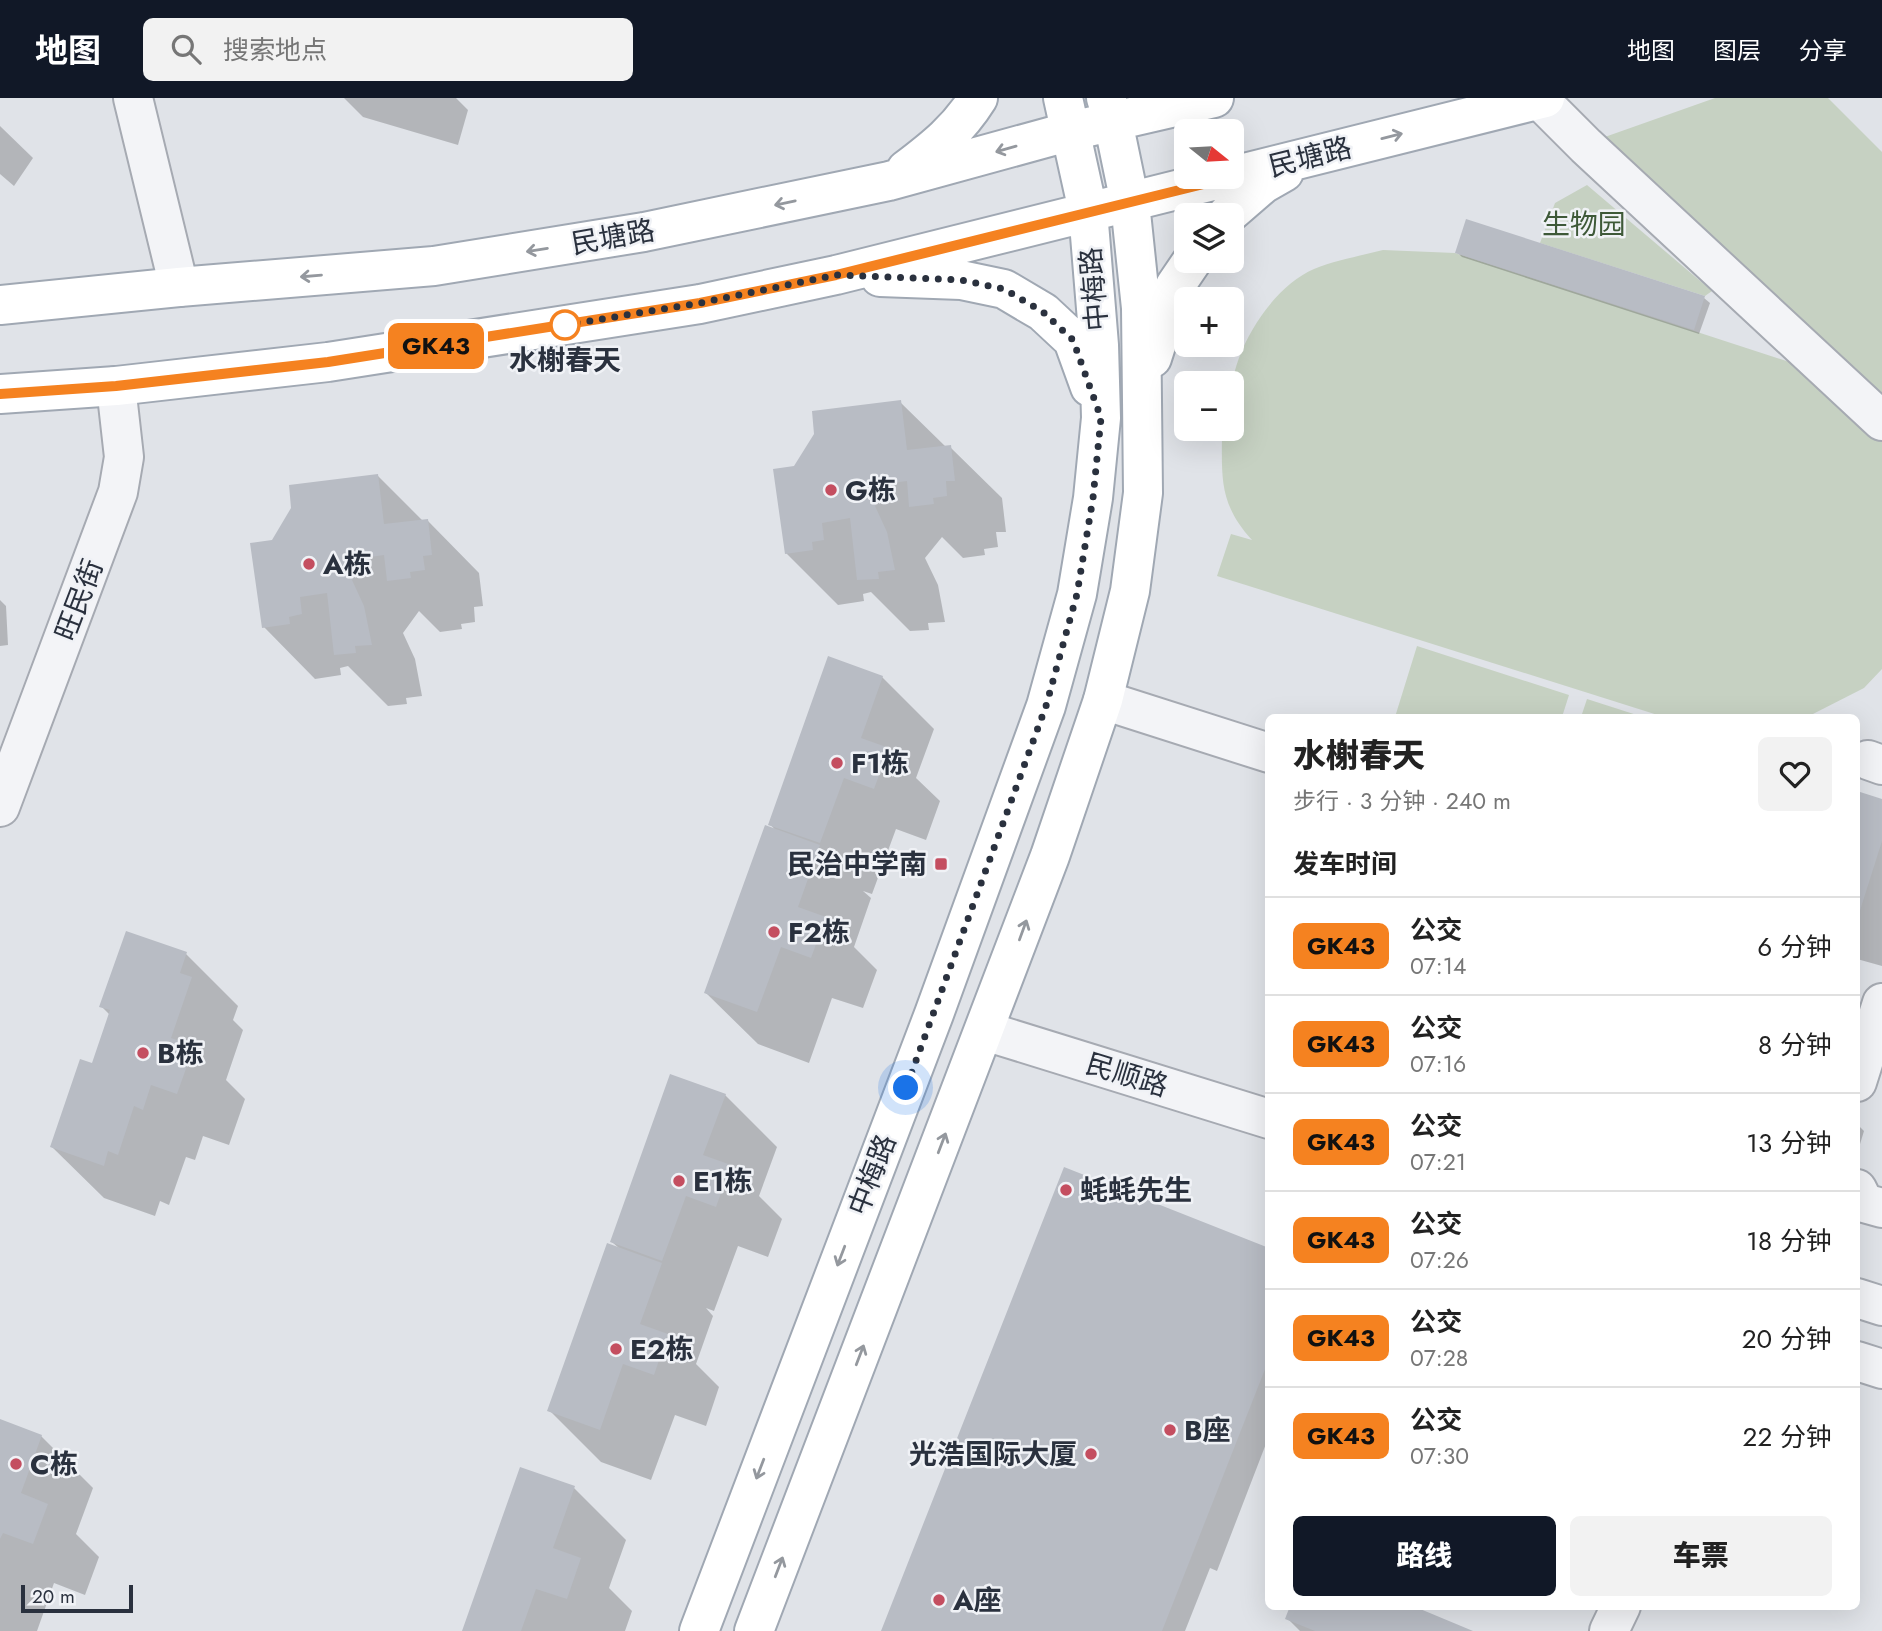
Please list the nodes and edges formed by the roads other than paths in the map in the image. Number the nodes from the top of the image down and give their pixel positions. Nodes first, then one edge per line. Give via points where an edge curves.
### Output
1 (134, 98) edge
2 (978, 98) edge
3 (1214, 98) edge
4 (1542, 99) edge
5 (1110, 110) edge
6 (1067, 114) edge
7 (1312, 156) junction
8 (890, 181) junction
9 (1130, 203) junction
10 (1241, 203) edge
11 (1088, 211) junction
12 (1184, 273) edge
13 (836, 275) junction
14 (179, 287) junction
15 (0, 305) edge
16 (1143, 383) junction
17 (116, 386) junction
18 (0, 394) edge
19 (1101, 418) junction
20 (1882, 421) edge
21 (1104, 700) junction
22 (1265, 752) edge
23 (0, 807) edge
24 (1882, 1003) edge
25 (985, 1031) junction
26 (1860, 1073) edge
27 (1265, 1118) edge
28 (1860, 1195) edge
29 (1882, 1208) edge
30 (1860, 1299) edge
31 (1882, 1306) edge
32 (1860, 1362) edge
33 (1882, 1369) edge
34 (1619, 1610) edge
35 (699, 1631) edge
36 (754, 1631) edge
37 (1609, 1631) edge

1 - 14 street
2 - 8 main road via 943,142
3 - 5 main road, 民塘路
7 -> 4 main road, 民塘路
4 - 20 street via 1596,156
5 - 6 main road, 民塘路
5 - 9 main road, 中梅路
6 -> 8 main road, 民塘路
6 - 11 main road, 中梅路
7 - 9 main road, 民塘路
7 - 10 main road via 1263,184
8 -> 14 main road, 民塘路 via 645,232 434,267
9 - 11 main road, 民塘路
9 - 16 main road, 中梅路
11 - 13 main road, 民塘路
11 - 19 main road, 中梅路
12 - 16 main road via 1175,286
13 - 17 main road, 民塘路 via 700,303 435,346
13 - 19 main road via 961,280 1004,289 1043,312 1073,340
14 - 15 main road, 民塘路
16 - 21 main road, 中梅路 via 1143,494 1130,591
17 - 18 main road, 民塘路
17 - 23 street, 旺民街 via 124,457 118,492
19 -> 35 main road, 中梅路 via 1077,594 1046,706
21 - 22 street
25 -> 21 main road, 中梅路
24 - 26 street
25 - 27 street, 民顺路
36 -> 25 main road, 中梅路
28 - 29 street via 1864,1203
30 - 31 street
32 - 33 street
34 - 37 street

